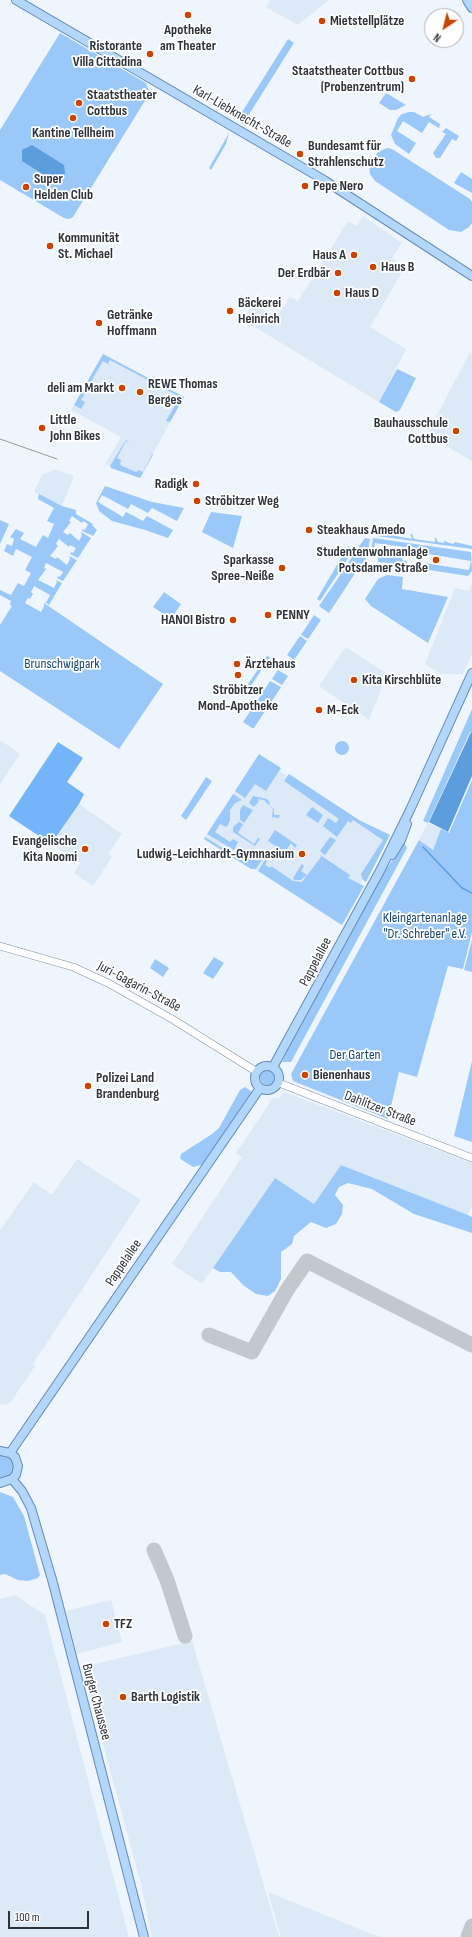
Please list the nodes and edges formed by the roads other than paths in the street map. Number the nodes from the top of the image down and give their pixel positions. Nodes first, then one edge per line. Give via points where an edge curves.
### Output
1 (16, 0) edge
2 (467, 0) edge
3 (472, 8) edge
4 (472, 276) edge
5 (472, 672) edge
6 (0, 946) edge
7 (273, 1067) junction
8 (256, 1072) junction
9 (279, 1083) junction
10 (260, 1088) junction
11 (472, 1158) edge
12 (0, 1451) edge
13 (10, 1453) junction
14 (12, 1479) junction
15 (0, 1483) edge
16 (144, 1937) edge

1 - 4 main road, Karl-Liebknecht-Straße via 324,180
2 - 3 main road
5 - 7 main road, Pappelallee via 381,869
6 - 8 street, Juri-Gagarin-Straße via 73,967 102,981 172,1019
7 - 8 main road via 263,1066
7 - 9 main road via 279,1075
8 - 10 main road via 255,1080
9 - 10 main road via 270,1090
9 - 11 street, Dahlitzer Straße
10 - 13 main road, Pappelallee
12 - 13 main road
13 - 14 main road via 18,1466
14 - 15 main road
14 - 16 main road, Burger Chaussee via 32,1508

